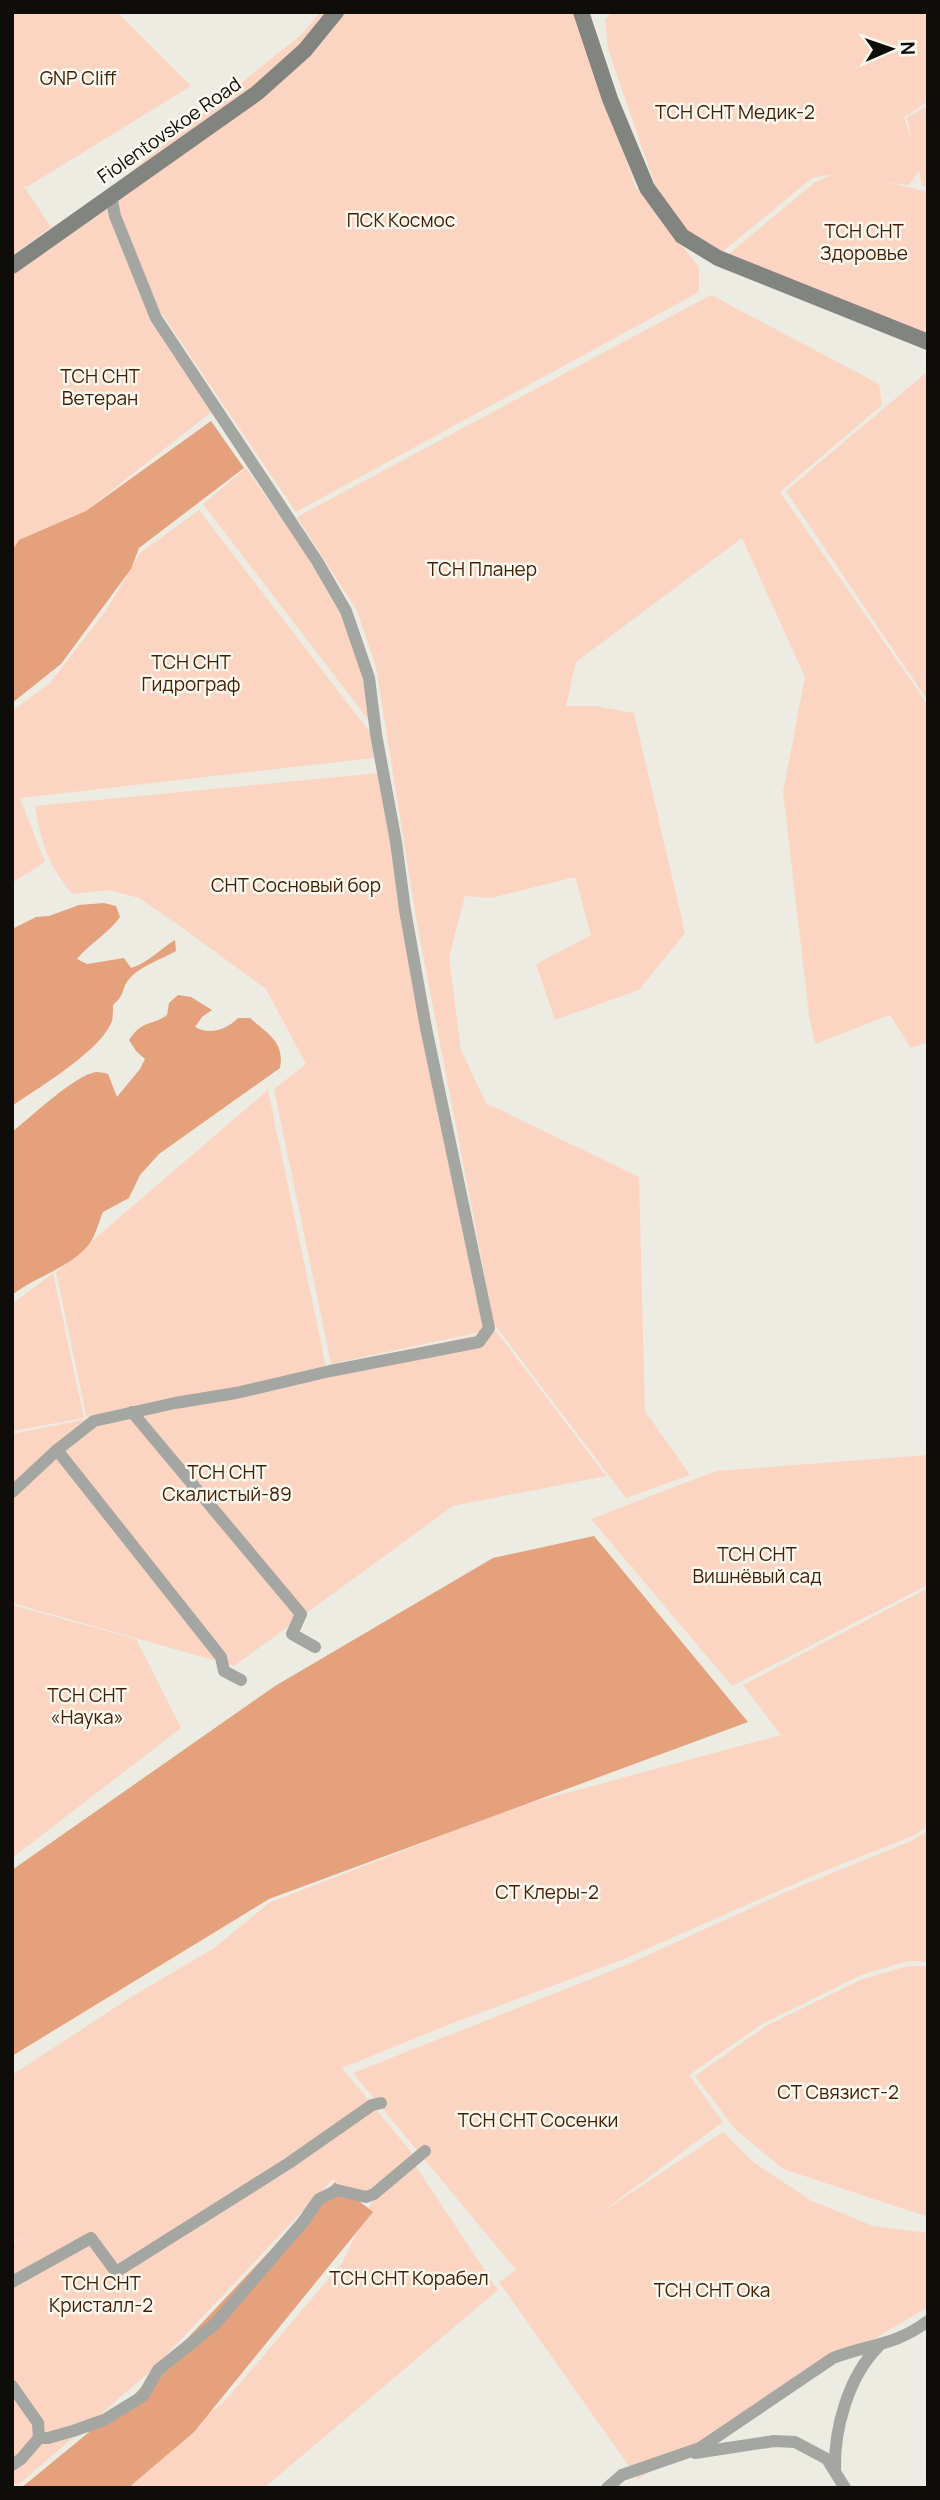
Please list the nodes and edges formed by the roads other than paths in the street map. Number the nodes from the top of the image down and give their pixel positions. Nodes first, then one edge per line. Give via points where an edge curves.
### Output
1 (336, 12) edge
2 (581, 12) edge
3 (111, 196) junction
4 (12, 266) edge
5 (928, 342) edge
6 (132, 1412) junction
7 (57, 1450) junction
8 (12, 1492) edge
9 (315, 1647) dead end
10 (241, 1680) dead end
11 (381, 2103) dead end
12 (425, 2151) dead end
13 (12, 2282) edge
14 (928, 2321) edge
15 (878, 2347) junction
16 (12, 2386) edge
17 (39, 2438) junction
18 (681, 2455) junction
19 (12, 2465) edge
20 (835, 2472) junction
21 (607, 2488) edge
22 (845, 2488) edge

1 - 3 main road, Fiolentovskoe Road via 305,50 257,93
2 - 5 main road via 647,188 682,236 718,258
3 - 4 main road, Fiolentovskoe Road
3 - 6 street via 156,318 317,561 346,611 369,678 424,1015 489,1328 480,1342
6 - 7 street via 94,1421
6 - 9 street via 301,1614 292,1634
7 - 8 street
7 - 10 street via 221,1657 224,1671
11 - 13 street via 116,2272 91,2238
12 - 17 street via 374,2194 366,2197 337,2190 319,2199 215,2324 158,2370 143,2396 104,2420
14 - 15 street
15 - 18 street via 833,2358 700,2448
15 - 20 street via 858,2375 843,2414 836,2437
16 - 17 street via 38,2423
17 - 19 street
18 - 20 street via 795,2442 827,2459
18 - 21 street via 622,2474
20 - 22 street

